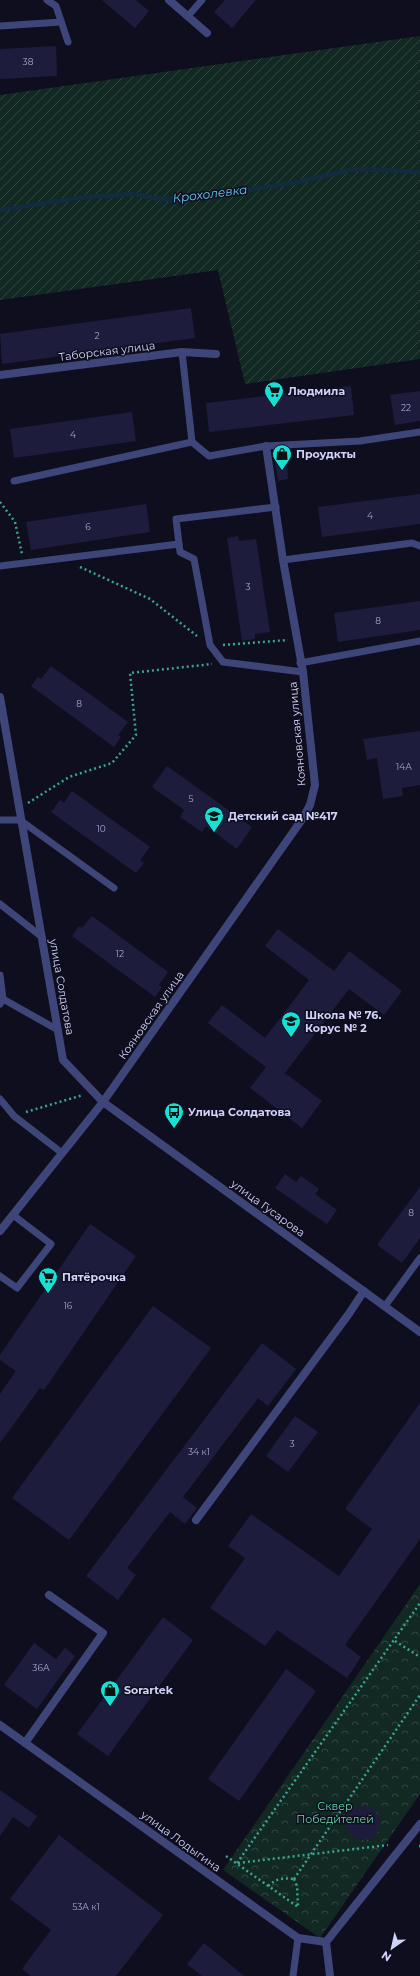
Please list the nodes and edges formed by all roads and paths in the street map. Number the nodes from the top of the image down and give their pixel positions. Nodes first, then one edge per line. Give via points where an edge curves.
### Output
1 (48, 0) edge
2 (169, 0) edge
3 (202, 0) edge
4 (188, 16) junction
5 (61, 22) junction
6 (0, 26) edge
7 (207, 33) dead end
8 (68, 42) dead end
9 (182, 352) junction
10 (216, 354) dead end
11 (0, 375) edge
12 (420, 432) edge
13 (192, 442) junction
14 (266, 446) junction
15 (14, 481) dead end
16 (0, 502) edge
17 (276, 507) junction
18 (179, 544) junction
19 (420, 546) edge
20 (59, 558) junction
21 (283, 560) junction
22 (24, 563) junction
23 (0, 566) edge
24 (296, 640) junction
25 (420, 642) edge
26 (210, 646) junction
27 (223, 662) junction
28 (300, 663) junction
29 (303, 672) junction
30 (0, 698) edge
31 (18, 809) junction
32 (0, 820) edge
33 (20, 820) junction
34 (114, 888) dead end
35 (0, 904) edge
36 (42, 937) junction
37 (0, 975) edge
38 (2, 1002) edge
39 (58, 1030) junction
40 (85, 1095) dead end
41 (0, 1099) edge
42 (103, 1102) junction
43 (14, 1116) junction
44 (62, 1153) junction
45 (13, 1215) junction
46 (0, 1231) edge
47 (420, 1258) edge
48 (0, 1276) edge
49 (364, 1291) junction
50 (385, 1306) junction
51 (420, 1332) edge
52 (196, 1520) dead end
53 (49, 1595) dead end
54 (420, 1603) edge
55 (395, 1640) junction
56 (420, 1657) edge
57 (420, 1695) edge
58 (0, 1725) edge
59 (25, 1743) junction
60 (420, 1824) edge
61 (388, 1845) dead end
62 (311, 1854) junction
63 (226, 1856) dead end
64 (237, 1863) junction
65 (294, 1879) junction
66 (268, 1886) junction
67 (298, 1938) junction
68 (326, 1942) junction
69 (293, 1976) edge
70 (330, 1976) edge

1 - 5 lane via 56,6
2 - 4 street
3 - 4 lane
4 - 7 street
5 - 6 lane
5 - 8 lane
9 - 10 street, Таборская улица
9 - 11 street, Таборская улица
9 - 13 lane
12 - 14 lane via 360,441
13 - 14 lane via 210,456
13 - 15 lane
14 - 17 street, Кояновская улица
16 - 22 path via 15,522
17 - 18 lane via 176,519
17 - 21 street, Кояновская улица
18 - 20 lane
18 - 26 lane via 180,552 194,559
19 - 21 lane via 412,543
20 - 22 lane
20 - 26 path via 150,599
21 - 24 street, Кояновская улица
22 - 23 lane
24 - 26 path
24 - 28 street, Кояновская улица
25 - 28 lane
26 - 27 lane
27 - 29 lane
27 - 31 path via 130,673 136,735 112,763 69,777
28 - 29 street, Кояновская улица
29 - 42 street, Кояновская улица via 315,785 310,805
30 - 31 street, улица Солдатова
31 - 33 street, улица Солдатова
32 - 33 lane
33 - 34 lane
33 - 36 street, улица Солдатова
35 - 36 lane
36 - 39 street, улица Солдатова
37 - 38 lane
38 - 39 lane
39 - 42 street, улица Солдатова via 63,1060
40 - 43 path
41 - 43 lane
42 - 44 street
42 - 49 street, улица Гусарова
43 - 44 lane
44 - 45 street
45 - 46 street
45 - 48 lane via 51,1244 17,1288
47 - 50 lane
49 - 50 street, улица Гусарова
49 - 52 street
50 - 51 street, улица Гусарова
53 - 59 street via 103,1633
54 - 55 path
55 - 56 path
55 - 64 path
57 - 62 path
58 - 59 street, улица Лодыгина
59 - 67 street, улица Лодыгина
60 - 68 street
61 - 62 path
62 - 64 path
62 - 65 path
63 - 64 path
64 - 66 path
65 - 66 path via 275,1880
65 - 66 path via 298,1907
67 - 68 street, улица Лодыгина
67 - 69 lane
68 - 70 street

